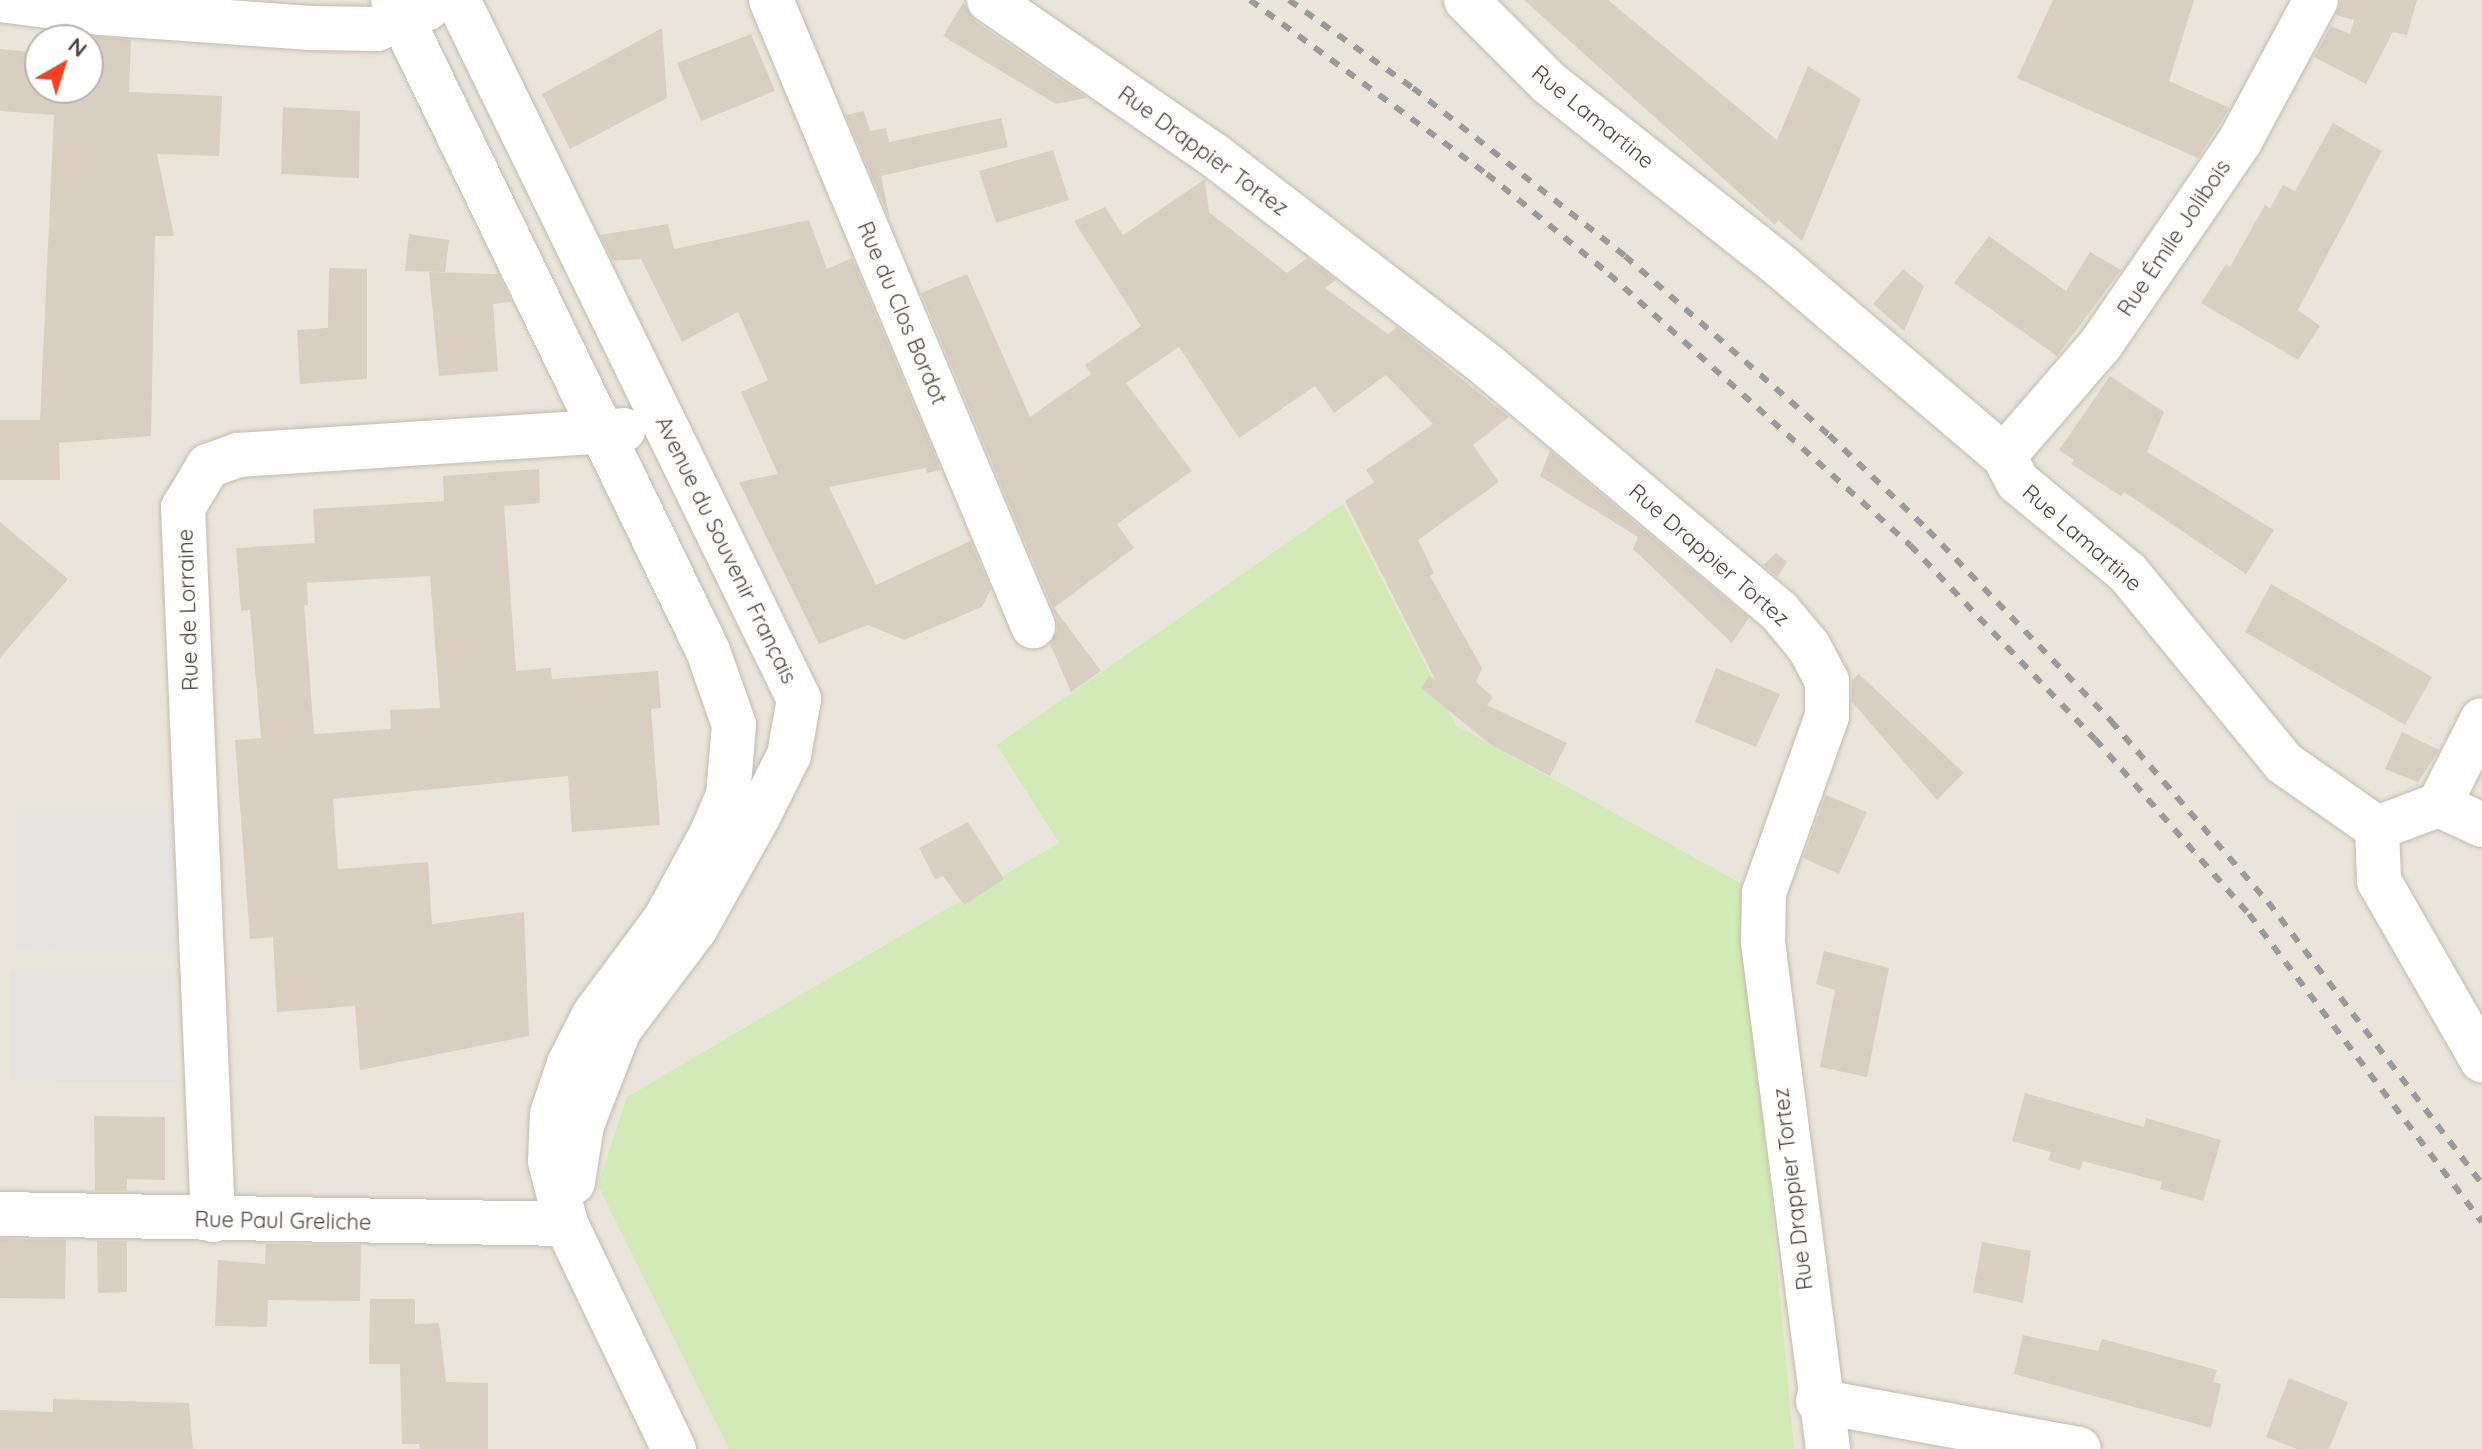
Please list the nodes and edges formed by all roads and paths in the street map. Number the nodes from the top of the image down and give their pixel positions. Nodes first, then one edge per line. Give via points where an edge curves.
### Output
1 (0, 0) edge
2 (447, 0) edge
3 (458, 0) edge
4 (771, 0) edge
5 (989, 0) edge
6 (1466, 0) edge
7 (2316, 0) edge
8 (397, 9) edge
9 (666, 427) junction
10 (598, 431) junction
11 (2004, 456) junction
12 (1033, 626) dead end
13 (2482, 720) edge
14 (2439, 805) junction
15 (2482, 825) edge
16 (2377, 828) junction
17 (2482, 1060) edge
18 (0, 1214) edge
19 (213, 1220) junction
20 (566, 1224) junction
21 (1818, 1401) junction
22 (674, 1449) edge
23 (1828, 1449) edge
24 (2079, 1449) edge

1 - 8 street via 310,28 377,29
2 - 8 street
3 - 9 street, Avenue du Souvenir Français
4 - 12 street, Rue du Clos Bordot
5 - 21 street, Rue Drappier Tortez via 1214,155 1489,367 1779,611 1809,647 1827,681 1827,716 1771,870 1763,942
6 - 11 street, Rue Lamartine via 1549,83 1783,268
7 - 11 street, Rue Émile Jolibois via 2240,141 2194,209 2101,344
8 - 10 street
9 - 10 street, Rue de Lorraine
9 - 20 street, Avenue du Souvenir Français via 799,699 789,755 758,817 695,929 619,1030 582,1125
10 - 19 street, Rue de Lorraine via 238,455 208,466 183,508
10 - 20 street via 708,651 734,725 728,795 712,833 666,918 594,1015 552,1114 550,1161
11 - 16 street, Rue Lamartine via 2018,482 2128,573 2284,763
13 - 14 street
14 - 15 street
14 - 16 street
16 - 17 street via 2379,881
18 - 19 street, Rue Paul Greliche
19 - 20 street, Rue Paul Greliche
20 - 22 street
21 - 23 street, Rue Drappier Tortez
21 - 24 street

